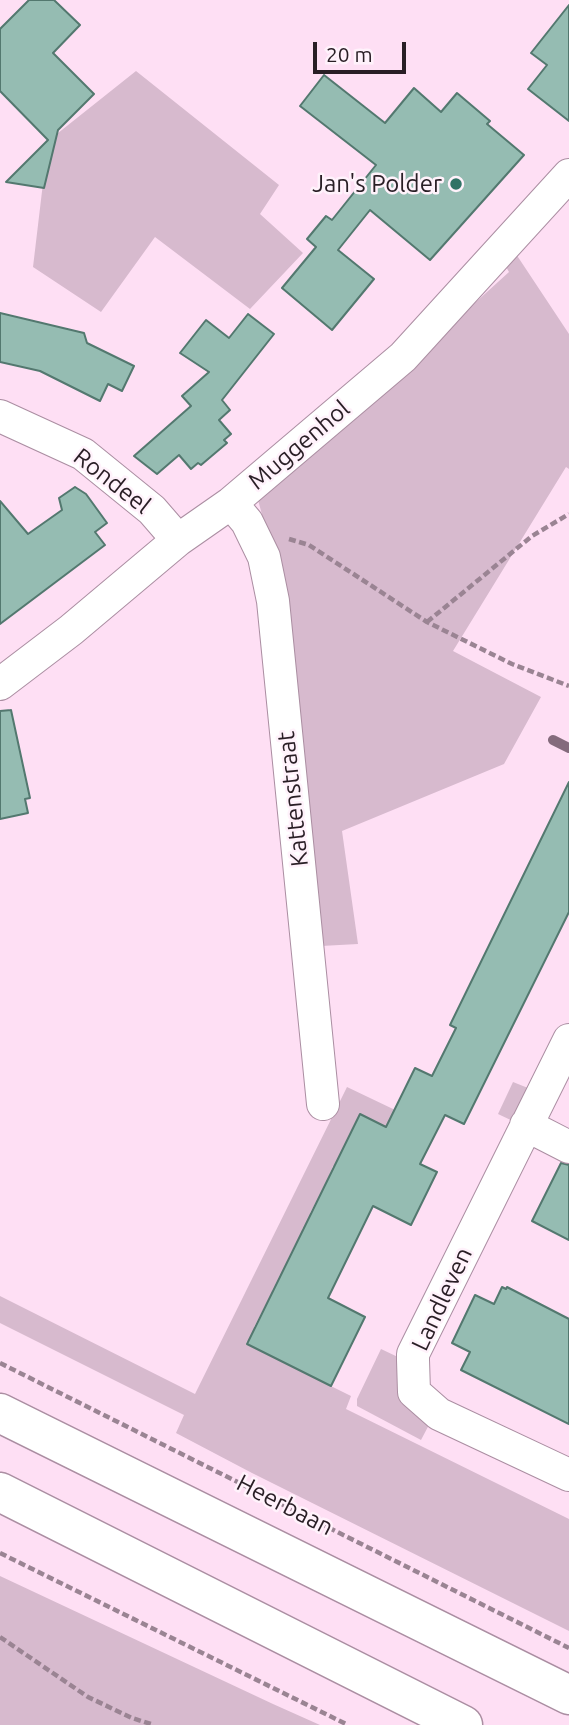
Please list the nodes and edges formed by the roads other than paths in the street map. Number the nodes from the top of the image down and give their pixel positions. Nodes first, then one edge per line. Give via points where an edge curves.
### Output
1 (569, 175) edge
2 (0, 416) edge
3 (231, 503) junction
4 (178, 540) junction
5 (0, 684) edge
6 (569, 1040) edge
7 (323, 1104) dead end
8 (526, 1125) junction
9 (569, 1147) edge
10 (0, 1413) edge
11 (569, 1475) edge
12 (0, 1492) edge
13 (569, 1696) edge
14 (463, 1725) edge

1 - 3 street, Muggenhol via 403,357
2 - 4 street, Rondeel via 83,454 152,510
3 - 4 street, Muggenhol
3 - 7 street, Kattenstraat via 264,557 273,601
4 - 5 street, Muggenhol
6 - 8 street, Landleven
8 - 9 street
8 - 11 street, Landleven via 413,1354 414,1392 439,1414
10 - 13 main road, Heerbaan
12 - 14 main road

